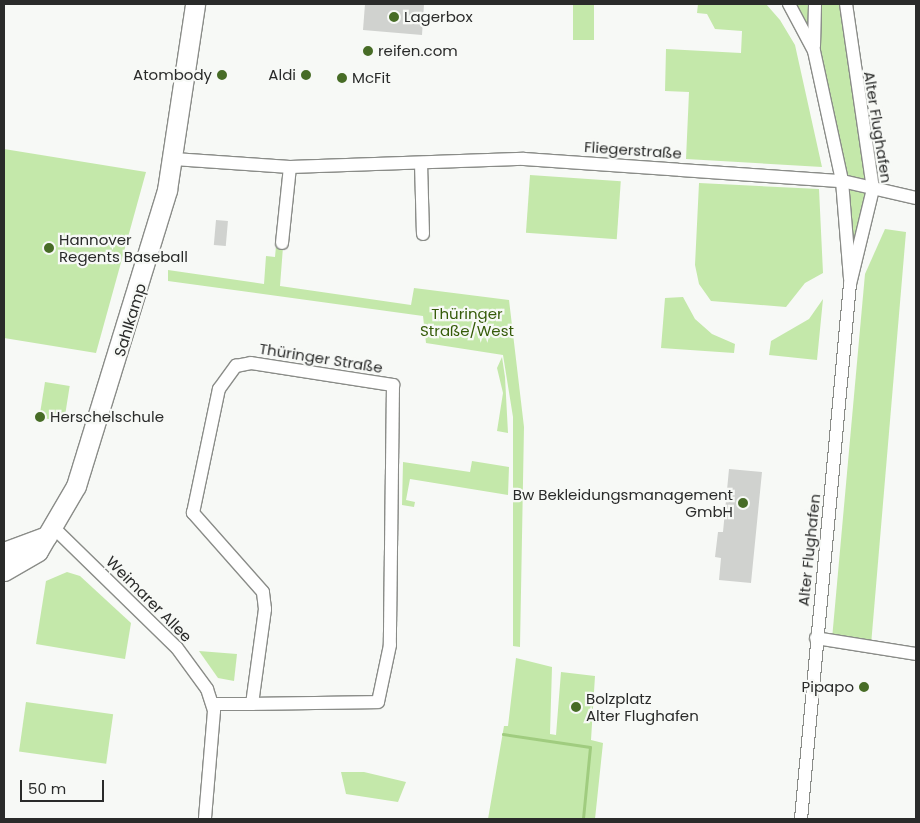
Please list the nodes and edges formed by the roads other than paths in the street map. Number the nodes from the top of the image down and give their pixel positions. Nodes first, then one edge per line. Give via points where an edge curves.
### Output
1 (196, 4) edge
2 (789, 4) edge
3 (815, 4) edge
4 (846, 4) edge
5 (814, 51) junction
6 (174, 159) junction
7 (421, 163) junction
8 (290, 167) junction
9 (842, 181) junction
10 (873, 189) junction
11 (916, 198) edge
12 (423, 234) dead end
13 (282, 243) dead end
14 (850, 284) junction
15 (51, 532) junction
16 (4, 552) edge
17 (4, 571) edge
18 (816, 638) junction
19 (916, 654) edge
20 (213, 704) junction
21 (252, 704) junction
22 (205, 819) edge
23 (800, 819) edge

1 - 6 street, Sahlkamp
2 - 5 street, Alter Flughafen
3 - 5 street, Alter Flughafen
4 - 10 street, Alter Flughafen
5 - 9 street, Alter Flughafen
6 - 8 street, Fliegerstraße
6 - 15 street, Sahlkamp via 112,377 76,486
7 - 8 street, Fliegerstraße
7 - 9 street, Fliegerstraße via 524,159
7 - 12 street
8 - 13 street
9 - 10 street, Fliegerstraße
9 - 14 street, Alter Flughafen
10 - 11 street, Fliegerstraße
10 - 14 street, Alter Flughafen
14 - 18 street, Alter Flughafen
15 - 16 street
15 - 17 street, Sahlkamp via 31,557
15 - 20 street, Weimarer Allee via 177,648
18 - 19 street
18 - 23 street, Alter Flughafen
20 - 21 street, Thüringer Straße
20 - 22 street
21 - 21 street, Thüringer Straße via 378,702 384,688 390,645 393,385 251,363 236,366 219,389 193,513 263,592 265,609

